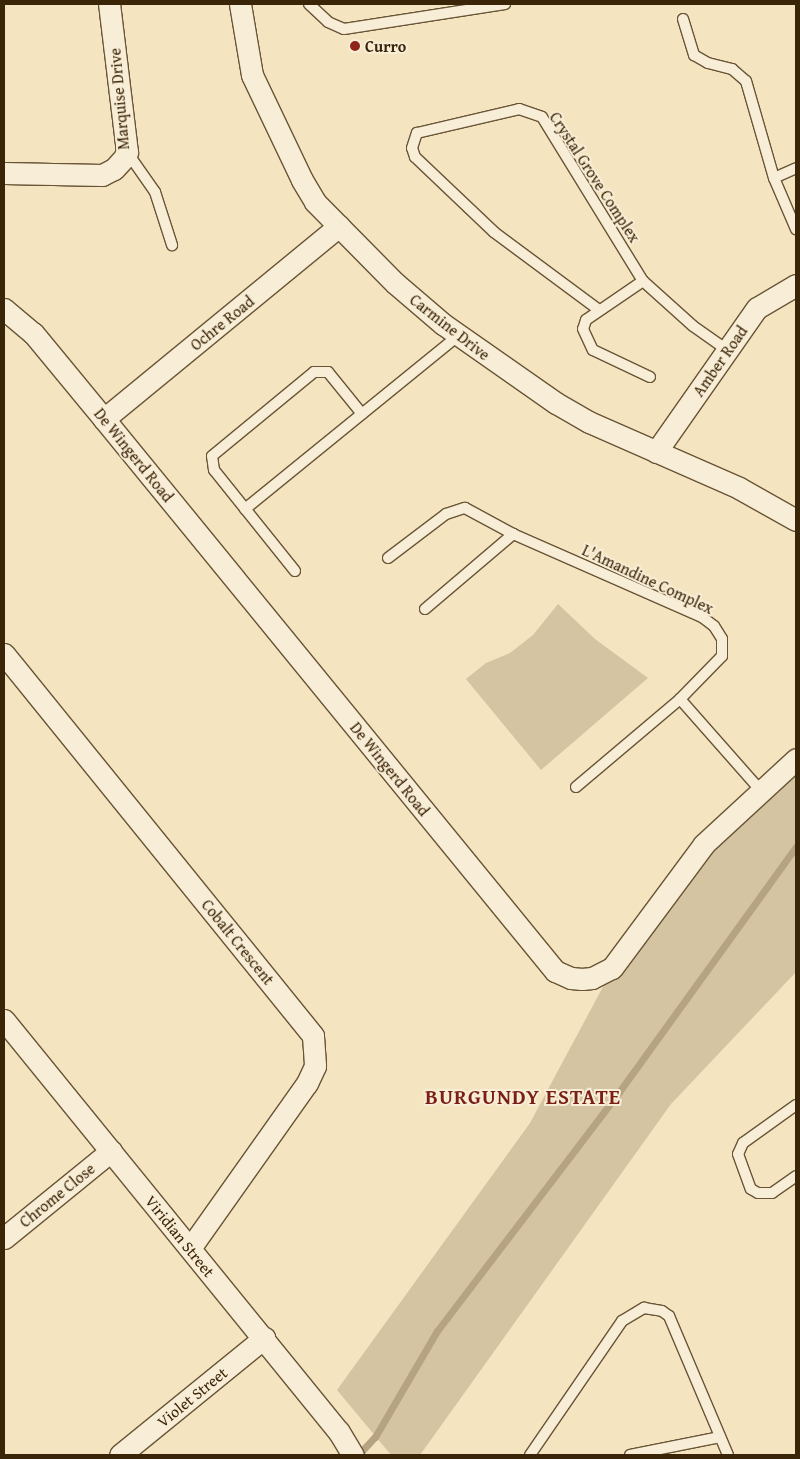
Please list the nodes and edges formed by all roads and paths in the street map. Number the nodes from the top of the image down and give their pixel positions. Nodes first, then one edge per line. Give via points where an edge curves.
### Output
1 (109, 4) edge
2 (240, 4) edge
3 (310, 4) edge
4 (505, 4) edge
5 (321, 8) edge
6 (683, 18) dead end
7 (127, 152) junction
8 (796, 168) edge
9 (4, 173) edge
10 (774, 178) junction
11 (339, 226) junction
12 (796, 229) edge
13 (172, 245) dead end
14 (643, 281) junction
15 (796, 285) edge
16 (4, 309) edge
17 (599, 310) junction
18 (459, 336) junction
19 (727, 350) junction
20 (650, 377) dead end
21 (362, 414) junction
22 (104, 418) junction
23 (656, 452) junction
24 (245, 509) junction
25 (796, 520) edge
26 (513, 534) junction
27 (388, 558) dead end
28 (295, 571) dead end
29 (425, 609) dead end
30 (4, 654) edge
31 (680, 699) junction
32 (796, 759) edge
33 (576, 787) dead end
34 (761, 791) junction
35 (4, 1020) edge
36 (796, 1105) edge
37 (111, 1151) junction
38 (796, 1176) edge
39 (4, 1238) edge
40 (190, 1248) junction
41 (264, 1338) junction
42 (720, 1437) junction
43 (120, 1455) edge
44 (353, 1455) edge
45 (530, 1455) edge
46 (630, 1455) edge
47 (728, 1455) edge

1 - 7 street, Marquise Drive
2 - 11 street, Carmine Drive via 252,75 269,115 315,202
3 - 5 lane
4 - 5 lane via 358,28 336,26
6 - 10 lane via 694,55 708,63 732,69 746,81
7 - 9 street, Marquise Drive via 114,169 102,175
7 - 13 lane via 155,192
8 - 10 lane
10 - 12 lane
11 - 18 street, Carmine Drive via 395,284
11 - 22 street, Ochre Road
14 - 17 lane
14 - 17 lane, Crystal Grove Complex via 542,117 519,109 417,133 412,148 415,157 494,232
14 - 19 lane, Crystal Grove Complex via 693,326
15 - 19 street, Amber Road via 757,308
16 - 22 street, De Wingerd Road via 33,333
17 - 20 lane via 586,320 583,329 589,345
18 - 21 lane
18 - 23 street, Carmine Drive via 556,403 589,422
19 - 23 street, Amber Road
21 - 24 lane
21 - 24 lane via 328,372 321,370 306,377 212,456 214,470
22 - 34 street, De Wingerd Road via 555,971 582,979 592,978 612,968 704,844
23 - 25 street, Carmine Drive via 739,488
24 - 28 lane
26 - 27 lane, L'Amandine Complex via 475,513 456,509
26 - 29 lane
26 - 31 lane, L'Amandine Complex via 702,617 714,626 722,639 722,656
30 - 40 street, Cobalt Crescent via 312,1036 315,1066 307,1084
31 - 33 lane, L'Amandine Complex
31 - 34 lane
32 - 34 street, De Wingerd Road
35 - 37 street, Viridian Street
36 - 38 lane via 743,1143 738,1158 751,1189 758,1193 772,1193
37 - 39 street, Chrome Close
37 - 40 street, Viridian Street
40 - 41 street, Viridian Street
41 - 43 street, Violet Street
41 - 44 street, Viridian Street via 339,1432
42 - 45 lane via 670,1316 644,1308 622,1321
42 - 46 lane
42 - 47 lane

